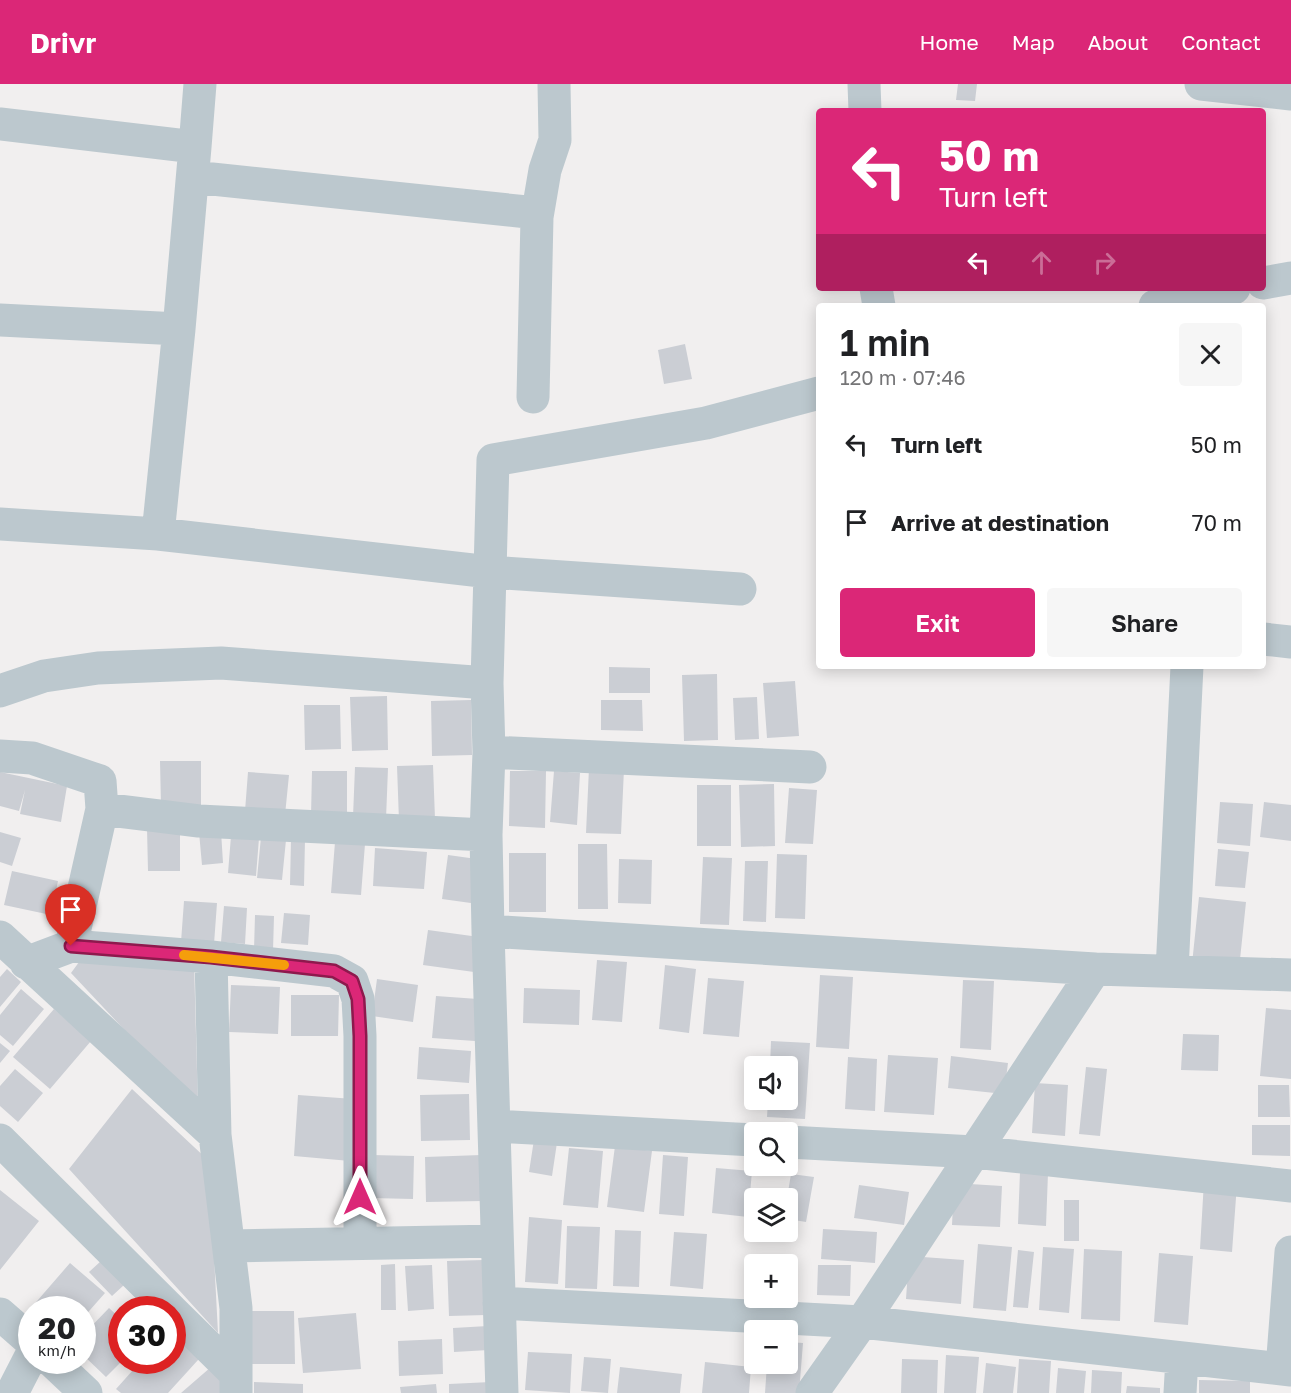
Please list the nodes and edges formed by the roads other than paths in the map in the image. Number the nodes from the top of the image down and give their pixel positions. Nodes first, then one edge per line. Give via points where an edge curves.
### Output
1 (200, 84) edge
2 (554, 84) edge
3 (864, 84) edge
4 (1201, 84) edge
5 (1291, 94) edge
6 (865, 108) edge
7 (0, 124) edge
8 (194, 162) junction
9 (537, 213) junction
10 (1291, 278) edge
11 (1266, 282) edge
12 (1215, 296) edge
13 (1173, 303) edge
14 (0, 320) edge
15 (179, 328) junction
16 (816, 394) edge
17 (533, 397) dead end
18 (0, 524) edge
19 (158, 534) junction
20 (490, 572) junction
21 (740, 589) dead end
22 (1266, 639) edge
23 (1291, 642) edge
24 (1187, 669) edge
25 (487, 683) junction
26 (0, 691) edge
27 (489, 752) junction
28 (0, 756) edge
29 (810, 767) dead end
30 (102, 809) junction
31 (486, 835) junction
32 (488, 931) junction
33 (0, 938) edge
34 (71, 946) junction
35 (211, 957) junction
36 (26, 963) junction
37 (1095, 969) junction
38 (1172, 971) junction
39 (1291, 975) edge
40 (494, 1126) junction
41 (215, 1135) junction
42 (744, 1139) edge
43 (0, 1140) edge
44 (798, 1143) edge
45 (974, 1152) junction
46 (1291, 1186) edge
47 (497, 1241) junction
48 (360, 1243) junction
49 (229, 1246) junction
50 (1291, 1252) edge
51 (158, 1296) edge
52 (499, 1303) junction
53 (0, 1314) edge
54 (862, 1322) junction
55 (186, 1326) edge
56 (18, 1330) edge
57 (1182, 1358) junction
58 (1286, 1369) edge
59 (66, 1374) edge
60 (235, 1383) edge
61 (86, 1393) edge
62 (502, 1393) edge
63 (812, 1393) edge
64 (1180, 1393) edge

1 - 8 street
2 - 9 street via 555,140
3 - 6 street
4 - 5 street
7 - 8 street
8 - 9 street
8 - 15 street
9 - 17 street
10 - 11 street
12 - 13 street
14 - 15 street
15 - 19 street
16 - 20 street via 706,423 493,459
18 - 19 street
19 - 20 street
20 - 21 street
20 - 25 street
22 - 23 street
24 - 38 street
25 - 26 street via 221,663 98,668 44,676
25 - 27 street
27 - 29 street
27 - 31 street
28 - 30 street via 32,758 100,781
30 - 31 street via 199,821
30 - 34 street
31 - 32 street
32 - 37 street
32 - 40 street
33 - 36 street
34 - 35 street
34 - 36 street
35 - 41 street
35 - 48 street via 334,971 352,981 358,999 360,1036
36 - 41 street
37 - 38 street
37 - 45 street
38 - 39 street
40 - 42 street
40 - 47 street
41 - 49 street
43 - 51 street
44 - 45 street
45 - 46 street
45 - 54 street
47 - 48 street
47 - 52 street
48 - 49 street
49 - 60 street via 236,1308
50 - 58 street
52 - 54 street
52 - 62 street
53 - 56 street
54 - 57 street
54 - 63 street
55 - 60 street
57 - 58 street
57 - 64 street
59 - 61 street

